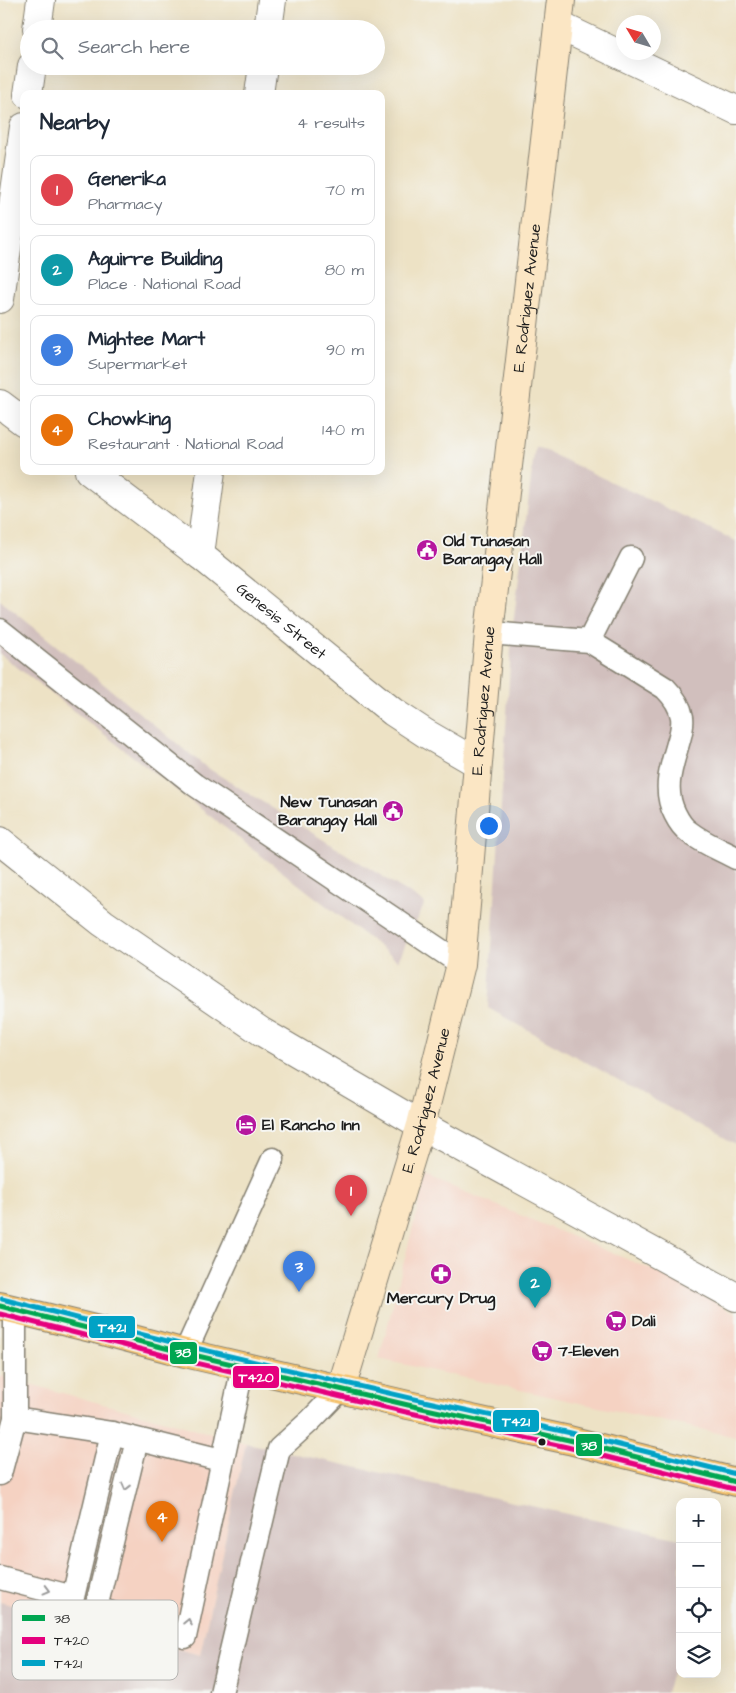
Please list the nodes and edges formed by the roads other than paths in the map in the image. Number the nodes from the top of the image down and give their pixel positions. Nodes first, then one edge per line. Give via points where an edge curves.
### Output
1 (41, 0) edge
2 (272, 0) edge
3 (560, 12) edge
4 (38, 20) edge
5 (269, 20) edge
6 (31, 75) edge
7 (262, 75) edge
8 (29, 90) edge
9 (260, 90) edge
10 (736, 110) edge
11 (20, 156) edge
12 (0, 299) edge
13 (0, 404) edge
14 (20, 419) edge
15 (94, 475) edge
16 (210, 475) edge
17 (200, 555) junction
18 (631, 558) dead end
19 (0, 630) edge
20 (489, 633) junction
21 (588, 641) junction
22 (477, 763) junction
23 (0, 842) edge
24 (736, 858) edge
25 (461, 964) junction
26 (421, 1125) junction
27 (273, 1158) dead end
28 (736, 1297) edge
29 (7, 1308) edge
30 (185, 1353) junction
31 (242, 1366) junction
32 (341, 1389) junction
33 (15, 1418) junction
34 (112, 1433) junction
35 (138, 1440) junction
36 (221, 1460) junction
37 (0, 1474) edge
38 (736, 1482) edge
39 (0, 1578) edge
40 (98, 1600) edge
41 (178, 1635) edge
42 (221, 1693) edge

1 - 4 street
2 - 5 street
3 - 10 street
3 - 20 street, E. Rodriguez Avenue
6 - 8 street
7 - 9 street
11 - 12 street
13 - 14 street
15 - 17 street, Genesis Street
16 - 17 street
17 - 22 street, Genesis Street via 393,712
18 - 21 lane
19 - 25 lane via 195,785
20 - 21 lane
20 - 22 street, E. Rodriguez Avenue
21 - 24 lane via 674,697 680,708 682,731 669,777 667,791 671,806 688,832
22 - 25 street, E. Rodriguez Avenue
23 - 26 street via 103,923 262,1032
25 - 26 street, E. Rodriguez Avenue
26 - 28 street
26 - 32 street, E. Rodriguez Avenue
27 - 30 lane
29 - 30 highway
29 - 33 lane
30 - 31 highway
31 - 32 highway
31 - 36 lane
32 - 38 highway via 569,1440
32 - 42 lane via 279,1449
33 - 34 lane
33 - 37 lane
34 - 35 lane
39 -> 34 lane via 73,1597
35 - 36 lane
35 -> 40 lane
41 -> 36 lane via 185,1637

